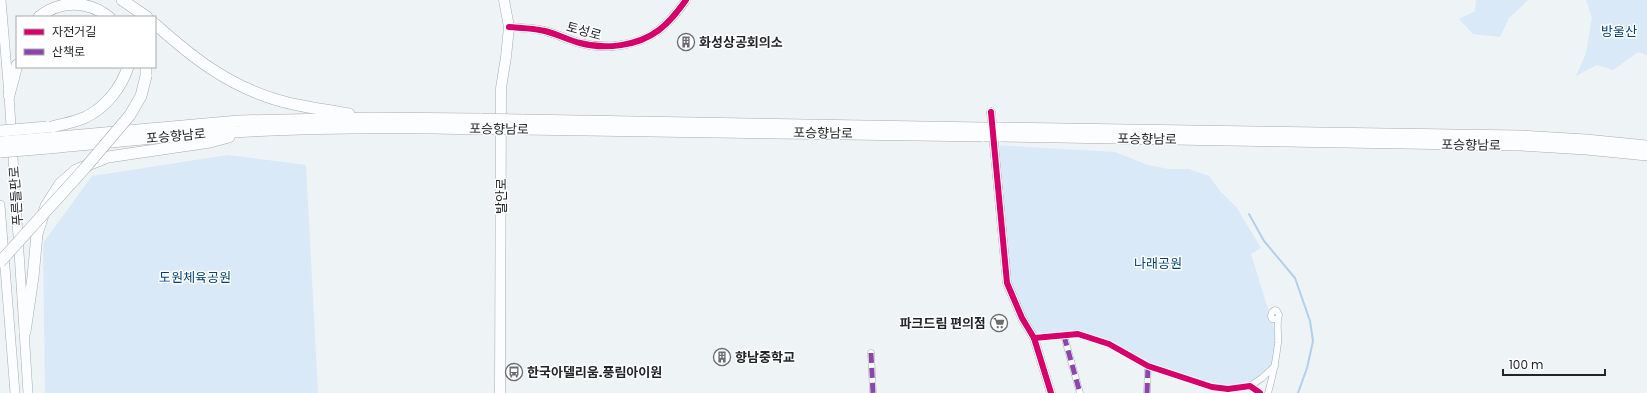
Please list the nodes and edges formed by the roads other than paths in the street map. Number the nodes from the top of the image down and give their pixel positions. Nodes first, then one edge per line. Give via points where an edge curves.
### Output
1 (2, 0) edge
2 (122, 0) edge
3 (504, 0) edge
4 (686, 0) edge
5 (40, 16) edge
6 (108, 16) edge
7 (135, 16) edge
8 (145, 16) edge
9 (156, 25) edge
10 (509, 27) junction
11 (16, 68) edge
12 (128, 68) edge
13 (146, 71) edge
14 (9, 95) junction
15 (991, 112) dead end
16 (369, 118) junction
17 (481, 124) junction
18 (0, 131) edge
19 (252, 131) junction
20 (999, 132) junction
21 (49, 135) junction
22 (0, 142) edge
23 (1647, 146) edge
24 (0, 152) edge
25 (1647, 155) edge
26 (0, 205) edge
27 (0, 249) edge
28 (2, 267) edge
29 (1276, 319) dead end
30 (25, 332) junction
31 (1064, 336) junction
32 (1034, 338) junction
33 (871, 353) dead end
34 (1275, 365) junction
35 (1148, 366) junction
36 (1250, 386) junction
37 (15, 393) edge
38 (28, 393) edge
39 (500, 393) edge
40 (873, 393) edge
41 (1051, 393) edge
42 (1080, 393) edge
43 (1148, 393) edge
44 (1260, 393) edge
45 (1268, 393) edge

1 - 14 main road, 푸른들판로
2 - 7 highway
2 - 8 highway
3 - 10 main road, 발안로
4 - 10 street, 토성로 via 672,18 649,36 603,48 545,31
5 - 6 highway via 62,4 79,2 94,7
9 - 16 highway via 203,65 253,92 282,101
10 - 39 main road, 발안로 via 501,88
11 - 14 highway
12 - 21 highway via 111,97 100,107 86,117
13 - 28 highway, bridge via 141,96 130,115
14 - 30 main road, 푸른들판로
15 - 32 street via 1007,283
16 - 17 highway, 포승향남로
16 - 21 highway, 포승향남로 via 239,121
17 - 19 highway, 포승향남로
17 - 20 highway, 포승향남로, bridge
18 - 21 highway, bridge
19 - 21 highway, 포승향남로 via 180,136
19 - 30 highway via 210,142 108,157 76,170 60,184 46,206 37,234
20 - 23 highway, 포승향남로 via 1520,136
20 - 25 highway, 포승향남로 via 1520,145
21 - 22 highway, 포승향남로, bridge
21 - 24 highway, 포승향남로, bridge
26 - 28 main road, 푸른들판로
27 - 28 main road
28 - 37 main road, 푸른들판로
29 - 34 street via 1278,341
30 - 38 main road, 푸른들판로
31 - 32 street
31 - 35 street via 1078,334 1093,338
31 - 42 street
32 - 41 street
33 - 40 street
34 - 36 street
34 - 45 street
35 - 36 street via 1212,387 1228,389
35 - 43 street
36 - 44 street

